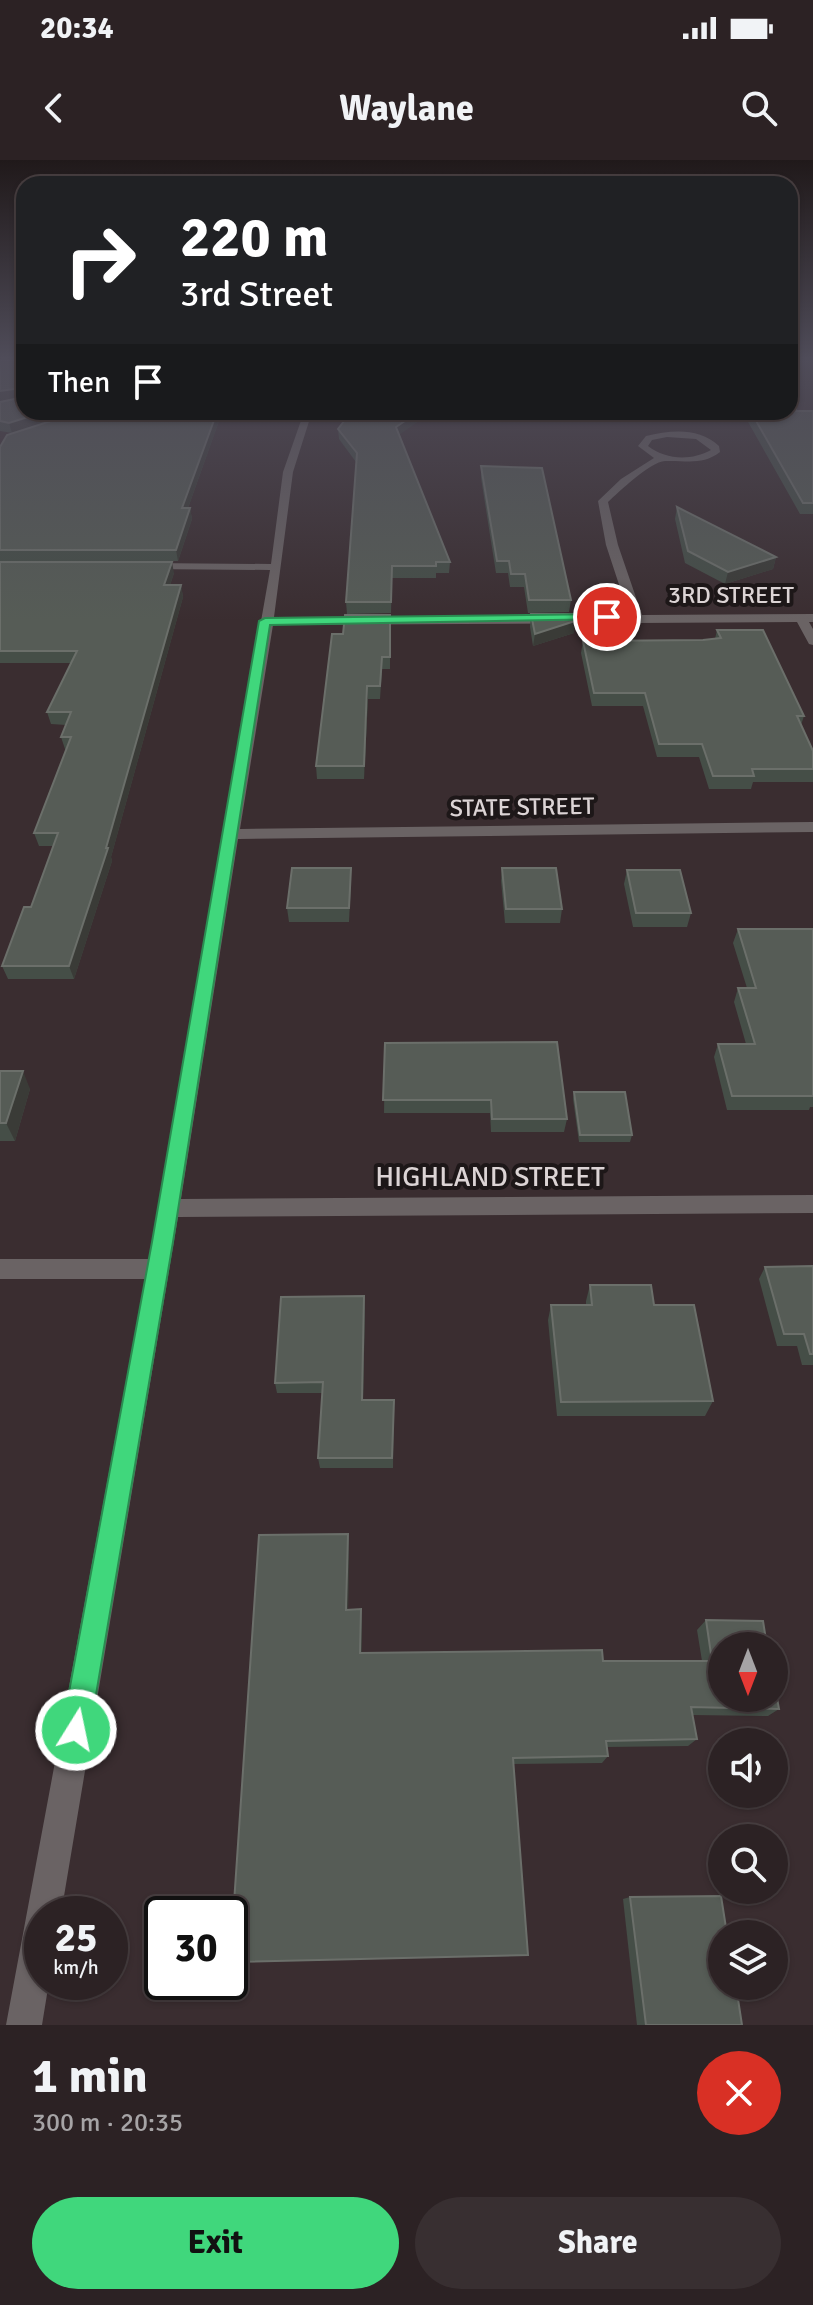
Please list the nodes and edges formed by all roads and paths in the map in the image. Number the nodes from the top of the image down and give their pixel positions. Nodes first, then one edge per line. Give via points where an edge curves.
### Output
1 (296, 447) edge
2 (645, 447) edge
3 (715, 447) edge
4 (662, 457) junction
5 (131, 567) edge
6 (276, 567) junction
7 (636, 617) junction
8 (807, 618) edge
9 (265, 621) junction
10 (813, 641) edge
11 (813, 827) edge
12 (231, 834) junction
13 (813, 1204) edge
14 (168, 1208) junction
15 (0, 1269) edge
16 (158, 1269) junction
17 (47, 1896) edge
18 (28, 2000) edge
19 (24, 2025) edge

1 - 6 street via 288,472
2 - 4 street
3 - 4 street via 701,459
4 - 7 street via 603,501
5 - 6 street
6 - 9 street
7 - 8 street, 3RD STREET
7 - 9 street, 3RD STREET
8 - 10 street
9 - 12 street
11 - 12 street, STATE STREET
12 - 14 street
13 - 14 street, HIGHLAND STREET
14 - 16 street
15 - 16 street
16 - 17 street
18 - 19 street

